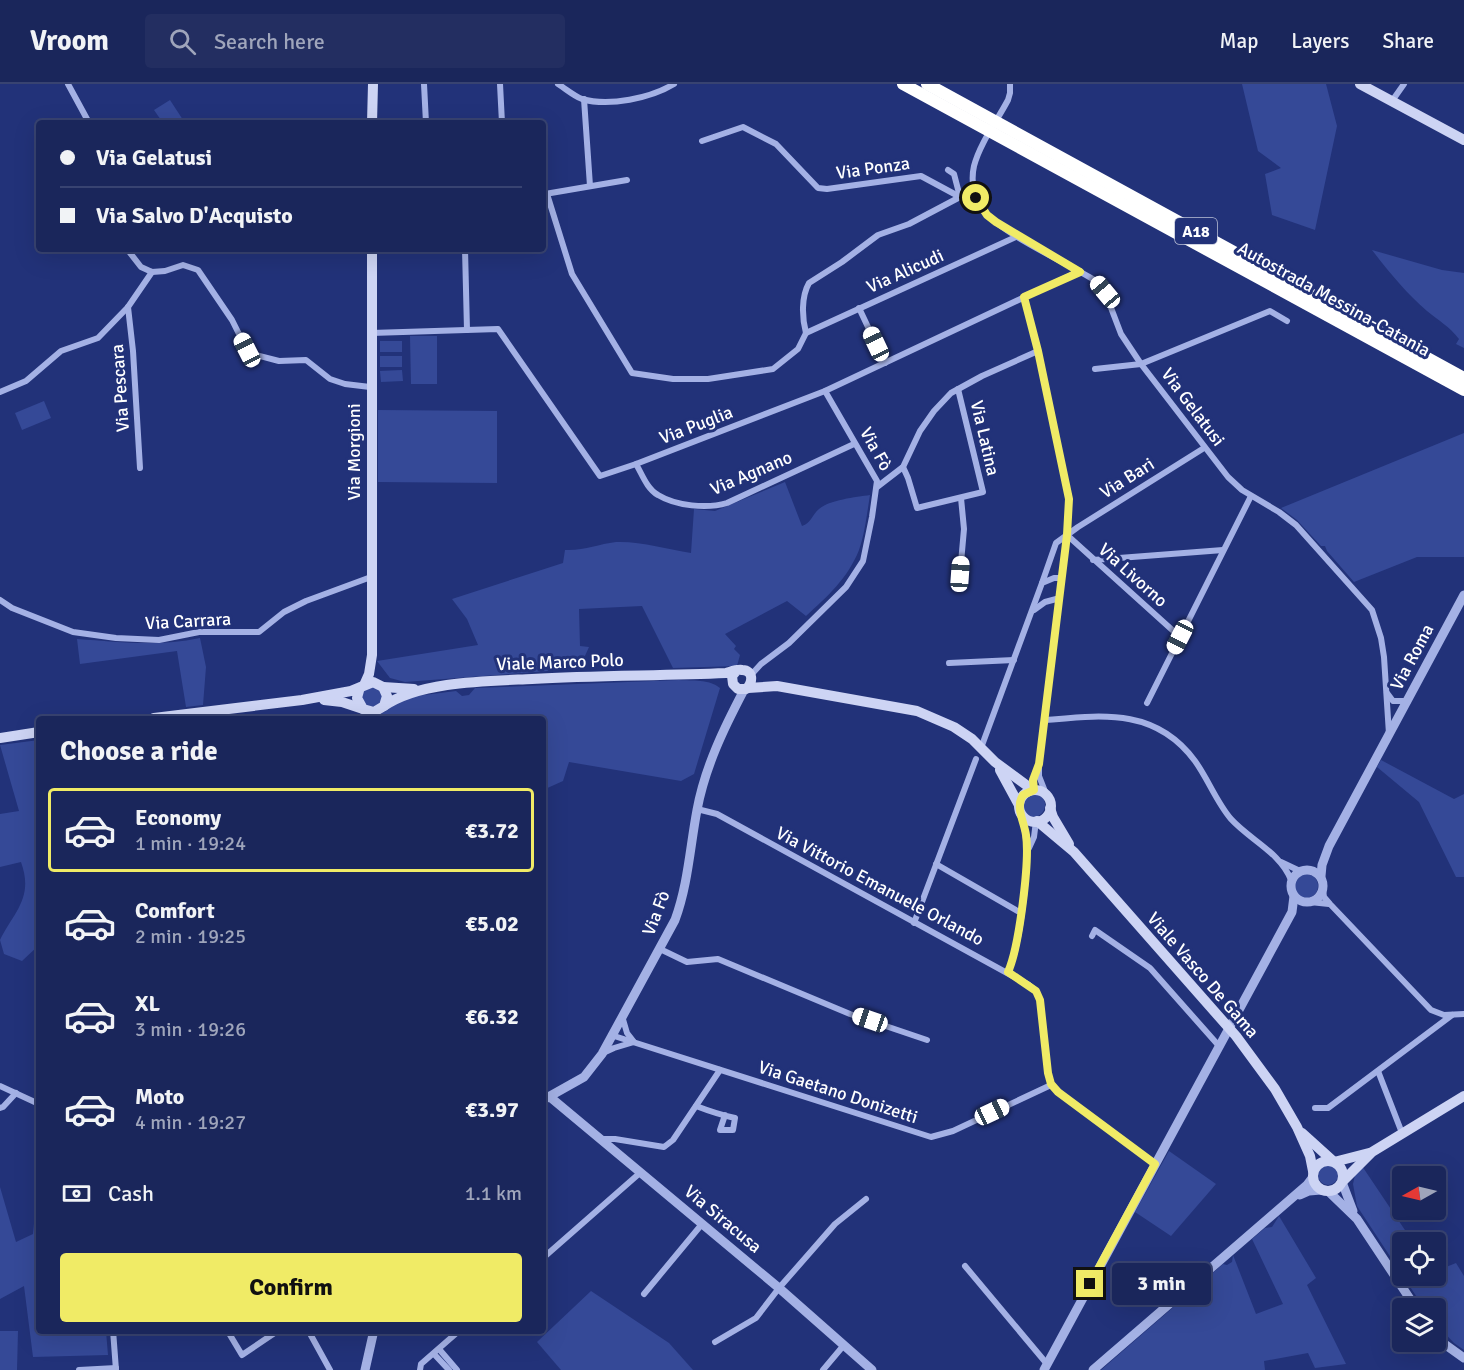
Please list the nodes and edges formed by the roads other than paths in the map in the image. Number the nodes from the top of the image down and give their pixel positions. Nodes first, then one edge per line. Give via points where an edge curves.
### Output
1 (68, 84) edge
2 (373, 84) edge
3 (424, 84) edge
4 (500, 84) edge
5 (558, 84) edge
6 (674, 84) edge
7 (903, 84) edge
8 (915, 84) edge
9 (927, 84) edge
10 (1010, 84) edge
11 (1360, 84) edge
12 (1404, 84) edge
13 (584, 99) junction
14 (1392, 101) junction
15 (87, 119) dead end
16 (372, 120) edge
17 (426, 120) edge
18 (502, 120) edge
19 (1464, 140) edge
20 (702, 141) dead end
21 (948, 170) dead end
22 (627, 180) dead end
23 (590, 186) junction
24 (546, 194) edge
25 (546, 197) edge
26 (960, 197) junction
27 (976, 198) junction
28 (1017, 236) junction
29 (129, 252) edge
30 (372, 252) edge
31 (465, 252) edge
32 (152, 272) junction
33 (1080, 272) junction
34 (1024, 297) junction
35 (128, 307) junction
36 (860, 308) junction
37 (1287, 321) dead end
38 (467, 330) junction
39 (371, 333) junction
40 (806, 333) junction
41 (1038, 351) junction
42 (885, 363) junction
43 (1141, 364) junction
44 (1095, 369) dead end
45 (1464, 378) edge
46 (1464, 385) edge
47 (370, 387) junction
48 (958, 389) junction
49 (1464, 390) edge
50 (825, 391) junction
51 (0, 392) edge
52 (854, 444) junction
53 (1204, 448) junction
54 (636, 464) junction
55 (903, 467) junction
56 (140, 468) dead end
57 (877, 487) junction
58 (1251, 495) junction
59 (961, 498) junction
60 (1067, 535) junction
61 (1223, 550) junction
62 (1093, 560) junction
63 (960, 574) dead end
64 (371, 577) junction
65 (1062, 578) junction
66 (1042, 583) junction
67 (1464, 595) edge
68 (1060, 598) junction
69 (0, 600) edge
70 (1032, 613) junction
71 (1180, 637) junction
72 (372, 655) junction
73 (1014, 660) junction
74 (949, 663) dead end
75 (745, 672) junction
76 (696, 674) junction
77 (363, 685) junction
78 (382, 685) junction
79 (777, 686) junction
80 (1385, 687) junction
81 (740, 688) junction
82 (426, 689) junction
83 (302, 700) junction
84 (1408, 701) junction
85 (1147, 703) dead end
86 (366, 712) edge
87 (380, 712) edge
88 (170, 716) edge
89 (1046, 720) junction
90 (36, 732) edge
91 (1389, 734) junction
92 (0, 736) edge
93 (981, 748) junction
94 (976, 759) dead end
95 (995, 762) junction
96 (1039, 764) junction
97 (1034, 790) junction
98 (1049, 803) junction
99 (697, 809) junction
100 (1020, 810) junction
101 (1037, 821) junction
102 (1051, 834) junction
103 (1034, 837) junction
104 (1329, 846) junction
105 (1027, 852) junction
106 (1074, 852) junction
107 (1280, 861) junction
108 (936, 864) junction
109 (1304, 870) junction
110 (1321, 876) junction
111 (1291, 880) junction
112 (1323, 890) junction
113 (1294, 896) junction
114 (1308, 902) junction
115 (1330, 904) junction
116 (1292, 912) junction
117 (1021, 913) junction
118 (914, 923) junction
119 (1092, 936) dead end
120 (660, 949) junction
121 (1008, 972) junction
122 (1464, 1014) edge
123 (1452, 1015) junction
124 (622, 1016) junction
125 (611, 1035) junction
126 (927, 1040) dead end
127 (634, 1042) junction
128 (1219, 1046) junction
129 (602, 1054) junction
130 (720, 1070) junction
131 (1378, 1071) junction
132 (1051, 1084) junction
133 (0, 1086) edge
134 (16, 1094) junction
135 (1464, 1096) edge
136 (547, 1098) edge
137 (36, 1103) edge
138 (696, 1106) junction
139 (1315, 1107) dead end
140 (0, 1108) edge
141 (725, 1115) dead end
142 (1297, 1127) junction
143 (1402, 1133) junction
144 (602, 1139) junction
145 (1372, 1152) junction
146 (1333, 1162) junction
147 (1155, 1164) junction
148 (641, 1172) junction
149 (1313, 1174) junction
150 (1342, 1181) junction
151 (1324, 1191) junction
152 (866, 1200) dead end
153 (1290, 1200) junction
154 (1357, 1219) junction
155 (702, 1224) junction
156 (546, 1255) edge
157 (965, 1266) dead end
158 (779, 1288) junction
159 (644, 1294) dead end
160 (1409, 1298) edge
161 (113, 1334) edge
162 (229, 1334) edge
163 (273, 1334) edge
164 (310, 1334) edge
165 (373, 1334) edge
166 (456, 1334) edge
167 (715, 1342) dead end
168 (844, 1345) junction
169 (1446, 1345) edge
170 (436, 1352) junction
171 (1464, 1358) edge
172 (1045, 1367) edge
173 (116, 1369) edge
174 (79, 1370) edge
175 (330, 1370) edge
176 (365, 1370) edge
177 (420, 1370) edge
178 (449, 1370) edge
179 (457, 1370) edge
180 (823, 1370) edge
181 (872, 1370) edge
182 (1093, 1370) edge

1 - 15 street
2 - 16 main road
3 - 17 street
4 - 18 street
5 - 13 street
6 - 13 street via 660,93 621,101
7 - 49 highway, Autostrada Messina-Catania / A18
8 - 46 highway
9 - 45 highway, Autostrada Messina-Catania / A18
10 - 27 street via 1008,100 974,167
11 - 14 main road
12 - 14 street
13 - 23 street
14 - 19 main road
20 - 26 street, Via Ponza via 743,127 776,144 818,188 921,176
21 - 26 street via 954,174
22 - 23 street
23 - 24 street
25 - 40 street via 572,274 632,373 708,380 773,369 798,349
26 - 27 street
26 - 40 street via 909,224 878,235 809,283 803,318
27 - 28 street, Via Gelatusi via 987,215
28 - 33 street, Via Gelatusi
28 - 36 street, Via Alicudi
29 - 32 street via 141,267
30 - 39 main road, Via Morgioni
31 - 38 street
32 - 35 street
32 - 47 street via 183,265 198,270 252,354 279,361 306,360 330,379
33 - 34 street, Via Puglia
33 - 43 street, Via Gelatusi via 1105,292 1121,334
34 - 41 street
34 - 42 street, Via Puglia
35 - 51 street via 98,338 61,351 26,381
35 - 56 street, Via Pescara
36 - 40 street, Via Alicudi
36 - 42 street
37 - 43 street via 1270,311
38 - 39 street, Via Puglia
38 - 54 street, Via Puglia via 498,329 600,476
39 - 47 main road, Via Morgioni
41 - 48 street
41 - 60 street via 1069,499
42 - 50 street, Via Puglia
43 - 44 street
43 - 53 street, Via Gelatusi
47 - 64 main road, Via Morgioni
48 - 55 street via 934,411
48 - 59 street, Via Latina via 982,492
50 - 52 street, Via Fò
50 - 54 street, Via Puglia
52 - 54 street, Via Agnano via 727,503 706,507 657,495
52 - 57 street, Via Fò
53 - 58 street, Via Gelatusi via 1235,485
53 - 60 street, Via Bari
55 - 57 street
55 - 59 street, Via Latina via 917,507
57 - 75 street, Via Fò via 863,561 846,587 789,643
58 - 61 street
58 - 80 street, Via Gelatusi via 1296,525 1372,610 1381,638
59 - 63 street via 964,529
60 - 62 street, Via Livorno
60 - 65 street
60 - 66 street via 1056,543
61 - 62 street
61 - 71 street
62 - 71 street, Via Livorno
64 - 69 street, Via Carrara via 306,601 259,632 199,632 159,640 73,632
64 - 72 main road, Via Morgioni
65 - 66 street
65 - 68 street
66 - 70 street
67 - 84 street, Via Roma
68 - 70 street via 1045,602
68 - 89 street
70 - 73 street
71 - 85 street
72 - 77 main road
72 - 78 main road
73 - 74 street
73 - 93 street
75 - 76 main road, Viale Marco Polo
75 - 79 main road
75 - 81 main road via 752,683
75 - 81 main road via 732,678
76 - 81 main road
76 - 82 main road, Viale Marco Polo via 495,680
77 - 78 main road
77 - 83 main road
77 - 86 main road via 357,699
78 - 82 main road
78 - 87 main road via 387,696
79 - 81 main road
79 - 93 main road via 917,711 954,727
80 - 84 street via 1389,699
80 - 91 street, Via Gelatusi
81 - 99 street, Via Fò via 705,775
82 - 87 main road via 395,698
83 - 86 main road via 327,700
83 - 88 main road
84 - 91 street, Via Roma
86 - 87 main road
89 - 96 street
89 - 107 street via 1103,715 1132,718 1163,731 1193,758 1232,819
90 - 92 main road
91 - 104 street, Via Roma
93 - 95 main road
94 - 108 street
95 - 97 main road
95 - 100 main road
96 - 97 street
96 - 98 street
97 - 98 main road via 1042,792
97 - 100 main road via 1023,795
98 - 101 main road via 1047,816
98 - 106 main road
99 - 118 street, Via Vittorio Emanuele Orlando via 717,814
99 - 120 street, Via Fò via 681,903
100 - 101 main road via 1028,820
100 - 105 street
101 - 102 main road
101 - 103 street
102 - 103 street
102 - 106 main road
103 - 105 street
104 - 109 street
104 - 110 street
105 - 117 street
106 - 142 main road, Viale Vasco De Gama via 1236,1036
107 - 109 street
107 - 111 street
108 - 117 street
108 - 118 street
109 - 110 street
109 - 111 street
110 - 112 street
111 - 113 street
112 - 114 street via 1318,898
112 - 115 street
113 - 114 street
113 - 116 street
114 - 115 street
114 - 116 street
115 - 123 street via 1431,1010
116 - 128 street
117 - 121 street
118 - 121 street, Via Vittorio Emanuele Orlando
119 - 128 street via 1095,930 1150,968
120 - 124 street, Via Fò
120 - 126 street via 687,962 718,958 850,1014
121 - 132 street, Via Vittorio Emanuele Orlando via 1036,991 1040,1000
122 - 123 street
123 - 131 street
124 - 125 street, Via Fò
124 - 127 street
125 - 127 street, Via Gaetano Donizetti
125 - 129 street, Via Fò
127 - 129 street
127 - 130 street, Via Gaetano Donizetti
128 - 147 street
129 - 136 street, Via Fò via 584,1077
130 - 132 street, Via Gaetano Donizetti via 931,1137 953,1131
130 - 138 street
131 - 139 street via 1328,1108
131 - 143 street
132 - 147 street
133 - 134 street
134 - 137 street
134 - 140 street
135 - 143 main road
136 - 144 street, Via Siracusa
138 - 141 street
138 - 144 street via 664,1147
142 - 146 main road
142 - 149 main road
143 - 145 main road
144 - 148 street, Via Siracusa
145 - 146 main road
145 - 150 main road
146 - 149 main road via 1321,1162
146 - 150 main road via 1342,1169
147 - 172 street
148 - 155 street, Via Siracusa
148 - 156 street
149 - 151 main road via 1315,1185
149 - 153 street
150 - 151 main road via 1335,1190
150 - 154 street
151 - 153 street via 1309,1191
151 - 154 street
152 - 158 street via 835,1224
153 - 182 street
154 - 160 street
155 - 158 street, Via Siracusa
155 - 159 street
157 - 172 street
158 - 167 street via 756,1318
158 - 168 street, Via Siracusa
161 - 173 street
162 - 163 street via 242,1356
164 - 175 street
165 - 176 street
166 - 170 street
168 - 180 street
168 - 181 street, Via Siracusa
169 - 171 street
170 - 177 street via 421,1364
170 - 178 street
170 - 179 street
173 - 174 street

